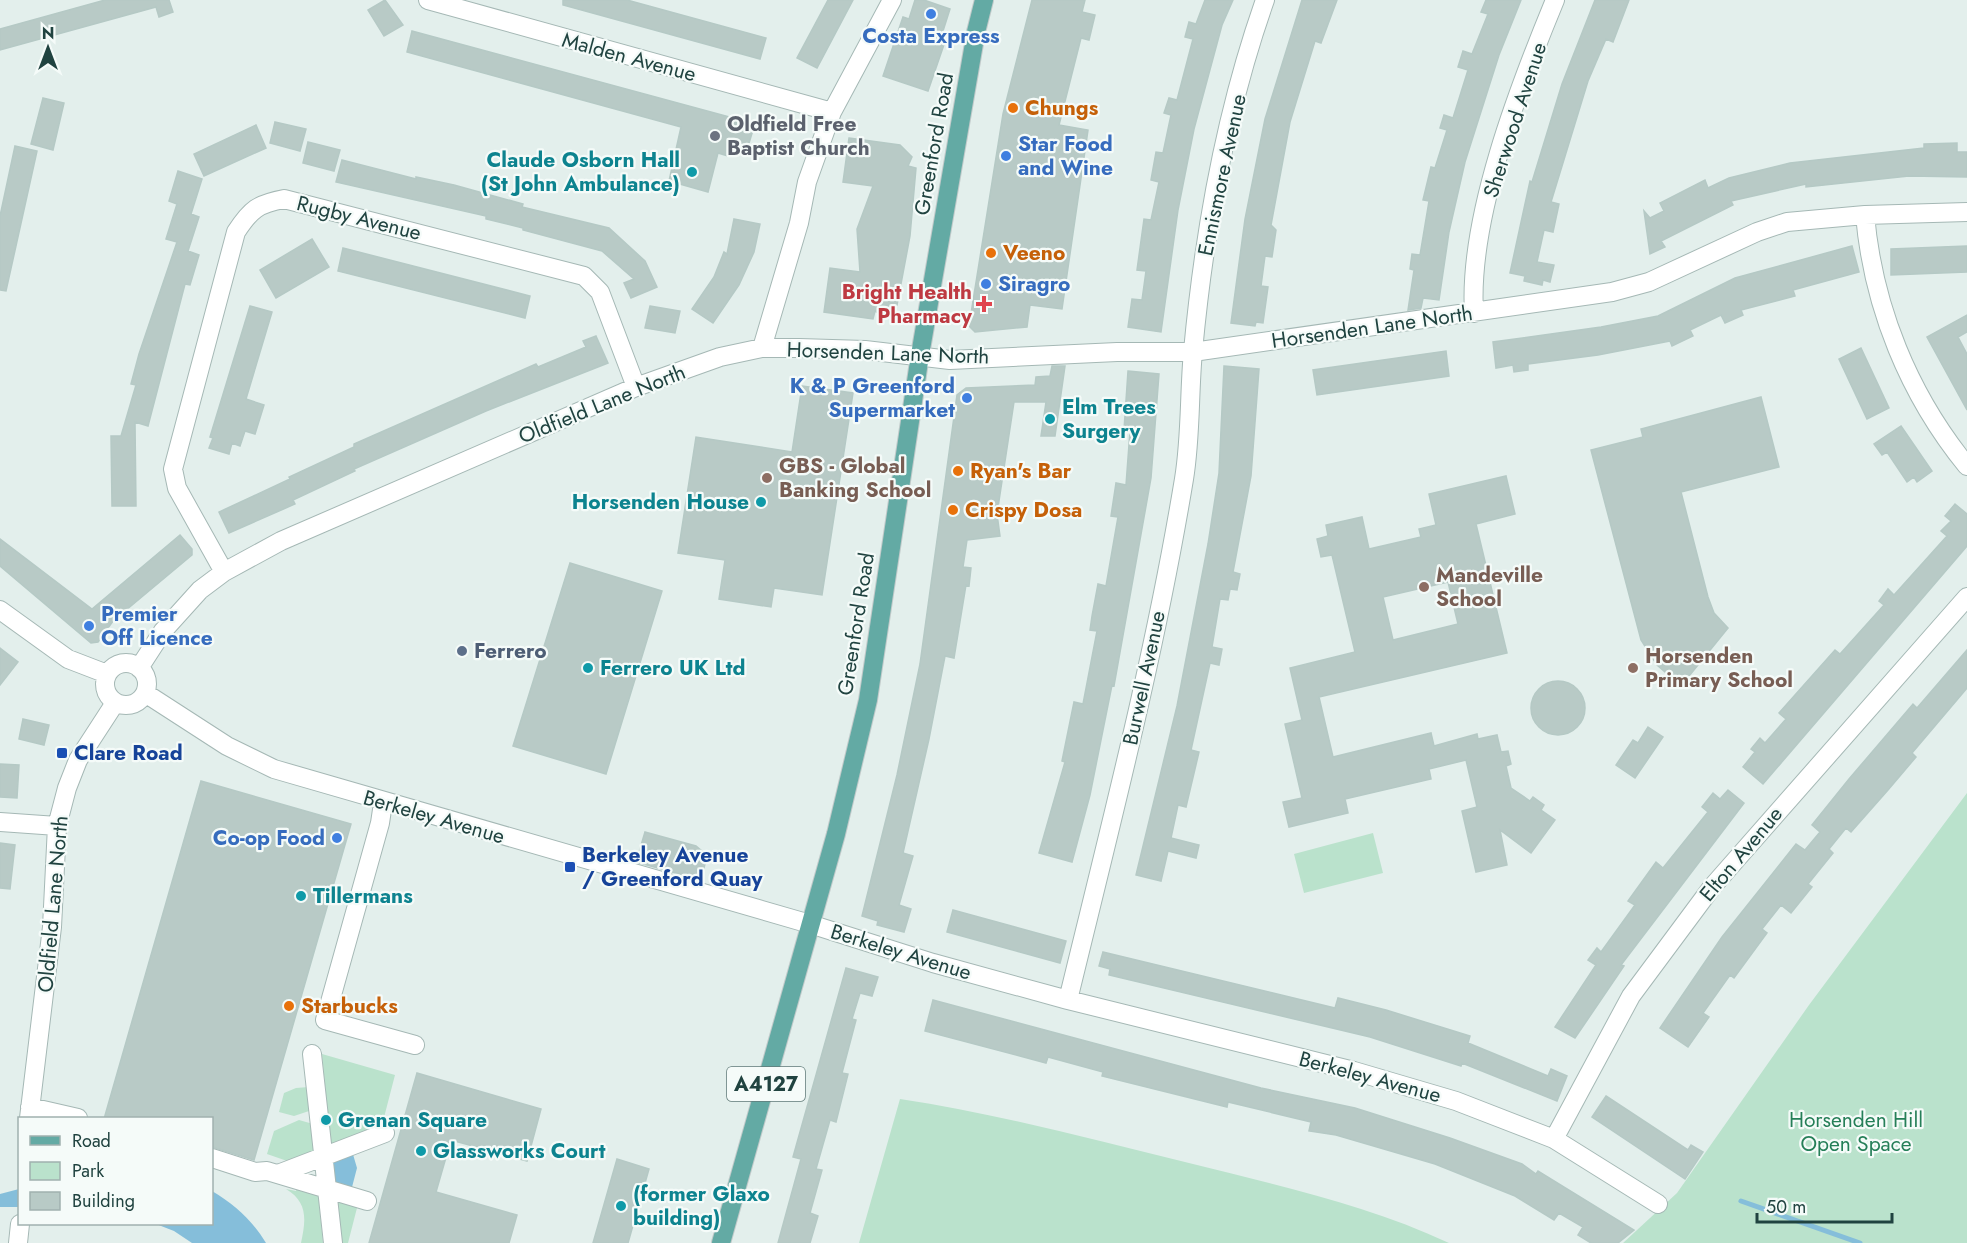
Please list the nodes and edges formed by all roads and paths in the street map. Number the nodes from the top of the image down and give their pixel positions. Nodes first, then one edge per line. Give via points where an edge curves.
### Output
1 (428, 0) edge
2 (892, 0) edge
3 (984, 0) edge
4 (1265, 0) edge
5 (1556, 0) edge
6 (832, 112) junction
7 (1967, 212) edge
8 (1865, 216) junction
9 (1474, 313) junction
10 (762, 348) junction
11 (1193, 352) junction
12 (920, 355) junction
13 (636, 387) junction
14 (1967, 466) edge
15 (224, 572) junction
16 (1967, 597) edge
17 (0, 610) edge
18 (139, 668) junction
19 (107, 674) junction
20 (145, 693) junction
21 (116, 703) junction
22 (383, 803) junction
23 (0, 822) edge
24 (57, 826) junction
25 (810, 924) junction
26 (1068, 1000) junction
27 (415, 1045) dead end
28 (312, 1054) dead end
29 (30, 1113) edge
30 (62, 1117) edge
31 (385, 1133) dead end
32 (1554, 1139) junction
33 (324, 1157) junction
34 (213, 1158) edge
35 (278, 1174) junction
36 (327, 1189) junction
37 (368, 1201) dead end
38 (1658, 1204) dead end
39 (20, 1225) edge
40 (18, 1243) edge
41 (333, 1243) edge
42 (721, 1243) edge

1 - 6 street, Malden Avenue
2 - 6 street
3 - 12 main road, Greenford Road / A4127
4 - 11 street, Ennismore Avenue via 1225,142 1203,264
5 - 9 street, Sherwood Avenue via 1498,158 1482,224
6 - 10 street via 807,182 799,223
7 - 8 street, Horsenden Lane North
8 - 9 street, Horsenden Lane North via 1787,222 1649,282 1612,292
8 - 14 street via 1876,281 1898,350 1920,398
9 - 11 street, Horsenden Lane North
10 - 12 street, Horsenden Lane North
10 - 13 street, Oldfield Lane North via 720,357
11 - 12 street, Horsenden Lane North via 950,360
11 - 26 street, Burwell Avenue via 1185,475 1172,550 1142,697
12 - 25 main road, Greenford Road / A4127 via 868,700
13 - 15 street, Oldfield Lane North via 281,541
13 - 15 street, Rugby Avenue via 600,292 584,276 284,199 262,204 247,214 236,232 173,469 177,488
15 - 18 street, Oldfield Lane North via 200,590 164,631
16 - 32 street, Elton Avenue via 1712,887 1631,996
17 - 19 street via 68,659
18 - 19 street via 119,664
18 - 20 street via 146,678
19 - 21 street via 106,692
20 - 21 street via 134,704
20 - 22 street, Berkeley Avenue via 262,765
21 - 24 street, Oldfield Lane North via 78,759
22 - 25 street, Berkeley Avenue
22 - 27 street via 325,1020
23 - 24 street
24 - 29 street, Oldfield Lane North via 52,927
25 - 26 street, Berkeley Avenue
25 - 42 main road, Greenford Road / A4127
26 - 32 street, Berkeley Avenue via 1354,1071 1456,1101
28 - 33 street
29 - 30 street
31 - 33 street
32 - 38 street, Berkeley Avenue
33 - 35 street
33 - 36 street
34 - 35 street via 255,1172
35 - 36 street
36 - 37 street
36 - 41 street
39 - 40 street

